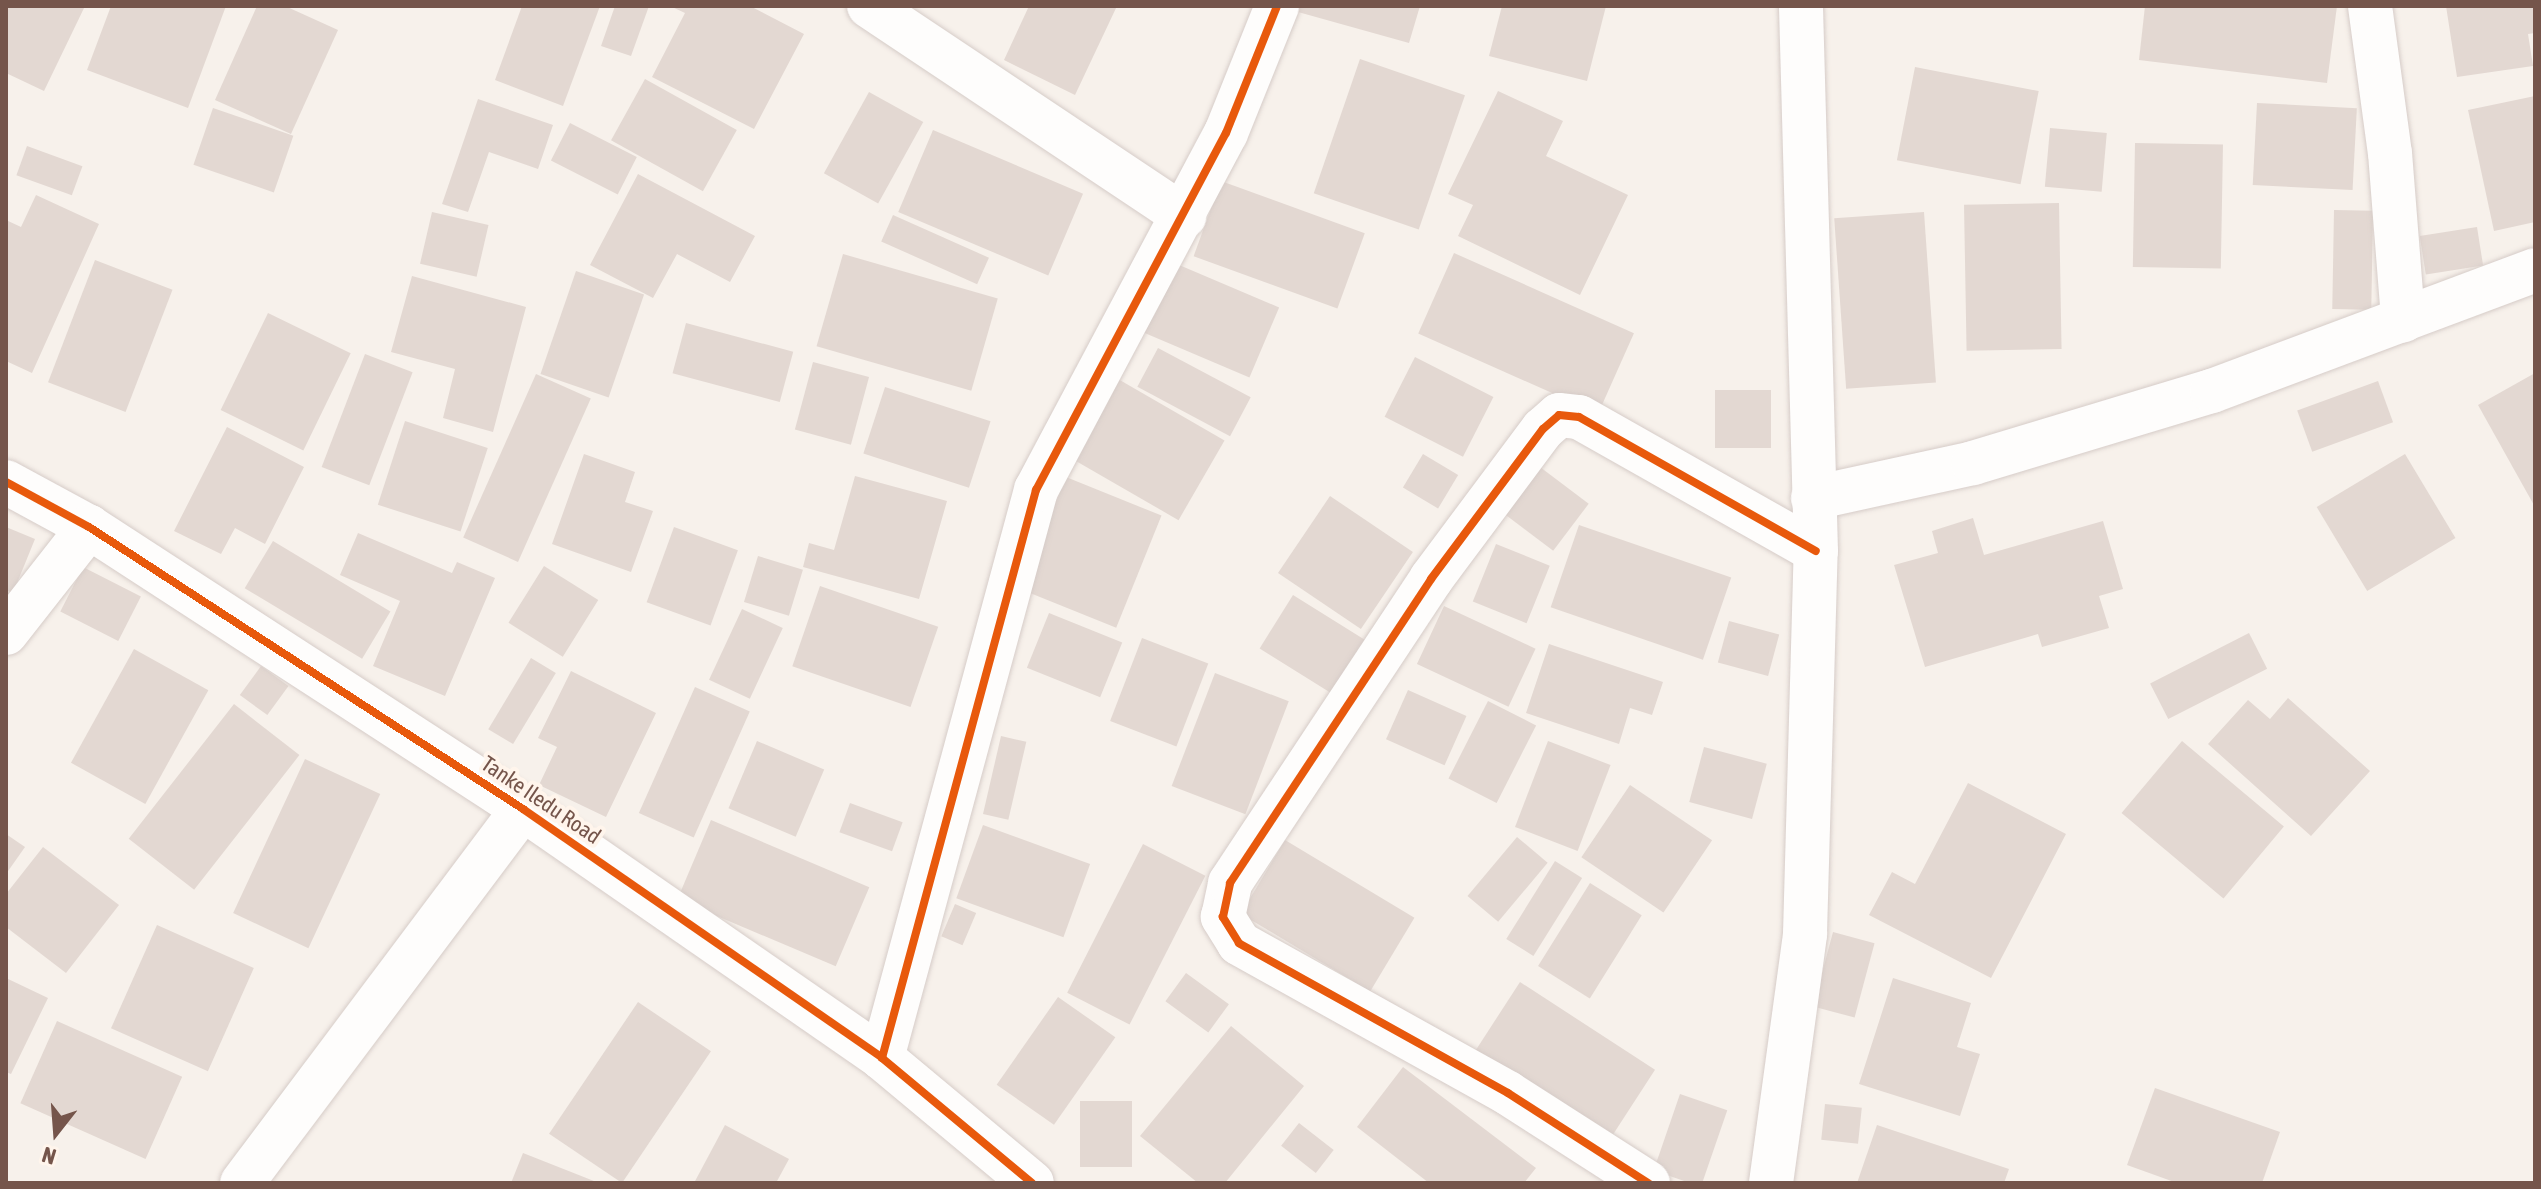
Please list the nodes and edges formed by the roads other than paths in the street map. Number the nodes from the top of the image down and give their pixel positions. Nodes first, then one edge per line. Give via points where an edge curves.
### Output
1 (869, 6) edge
2 (1277, 6) edge
3 (1801, 6) edge
4 (2370, 6) edge
5 (1184, 216) junction
6 (2535, 270) edge
7 (2403, 320) junction
8 (6, 482) edge
9 (1813, 498) junction
10 (89, 527) junction
11 (1816, 551) junction
12 (6, 633) edge
13 (523, 809) junction
14 (882, 1058) junction
15 (242, 1183) edge
16 (1032, 1183) edge
17 (1648, 1183) edge
18 (1771, 1183) edge

1 - 5 street
2 - 5 street via 1226,133
3 - 9 street
4 - 7 street via 2390,153
5 - 14 street via 1036,490
6 - 7 street
7 - 9 street via 2212,391 1973,463
8 - 10 street, Tanke Iledu Road
9 - 11 street
10 - 12 street
10 - 13 street, Tanke Iledu Road
11 - 17 street via 1579,417 1559,415 1431,579 1230,883 1223,917 1239,943 1508,1093
11 - 18 street via 1805,934
13 - 14 street, Tanke Iledu Road
13 - 15 street
14 - 16 street, Tanke Iledu Road

